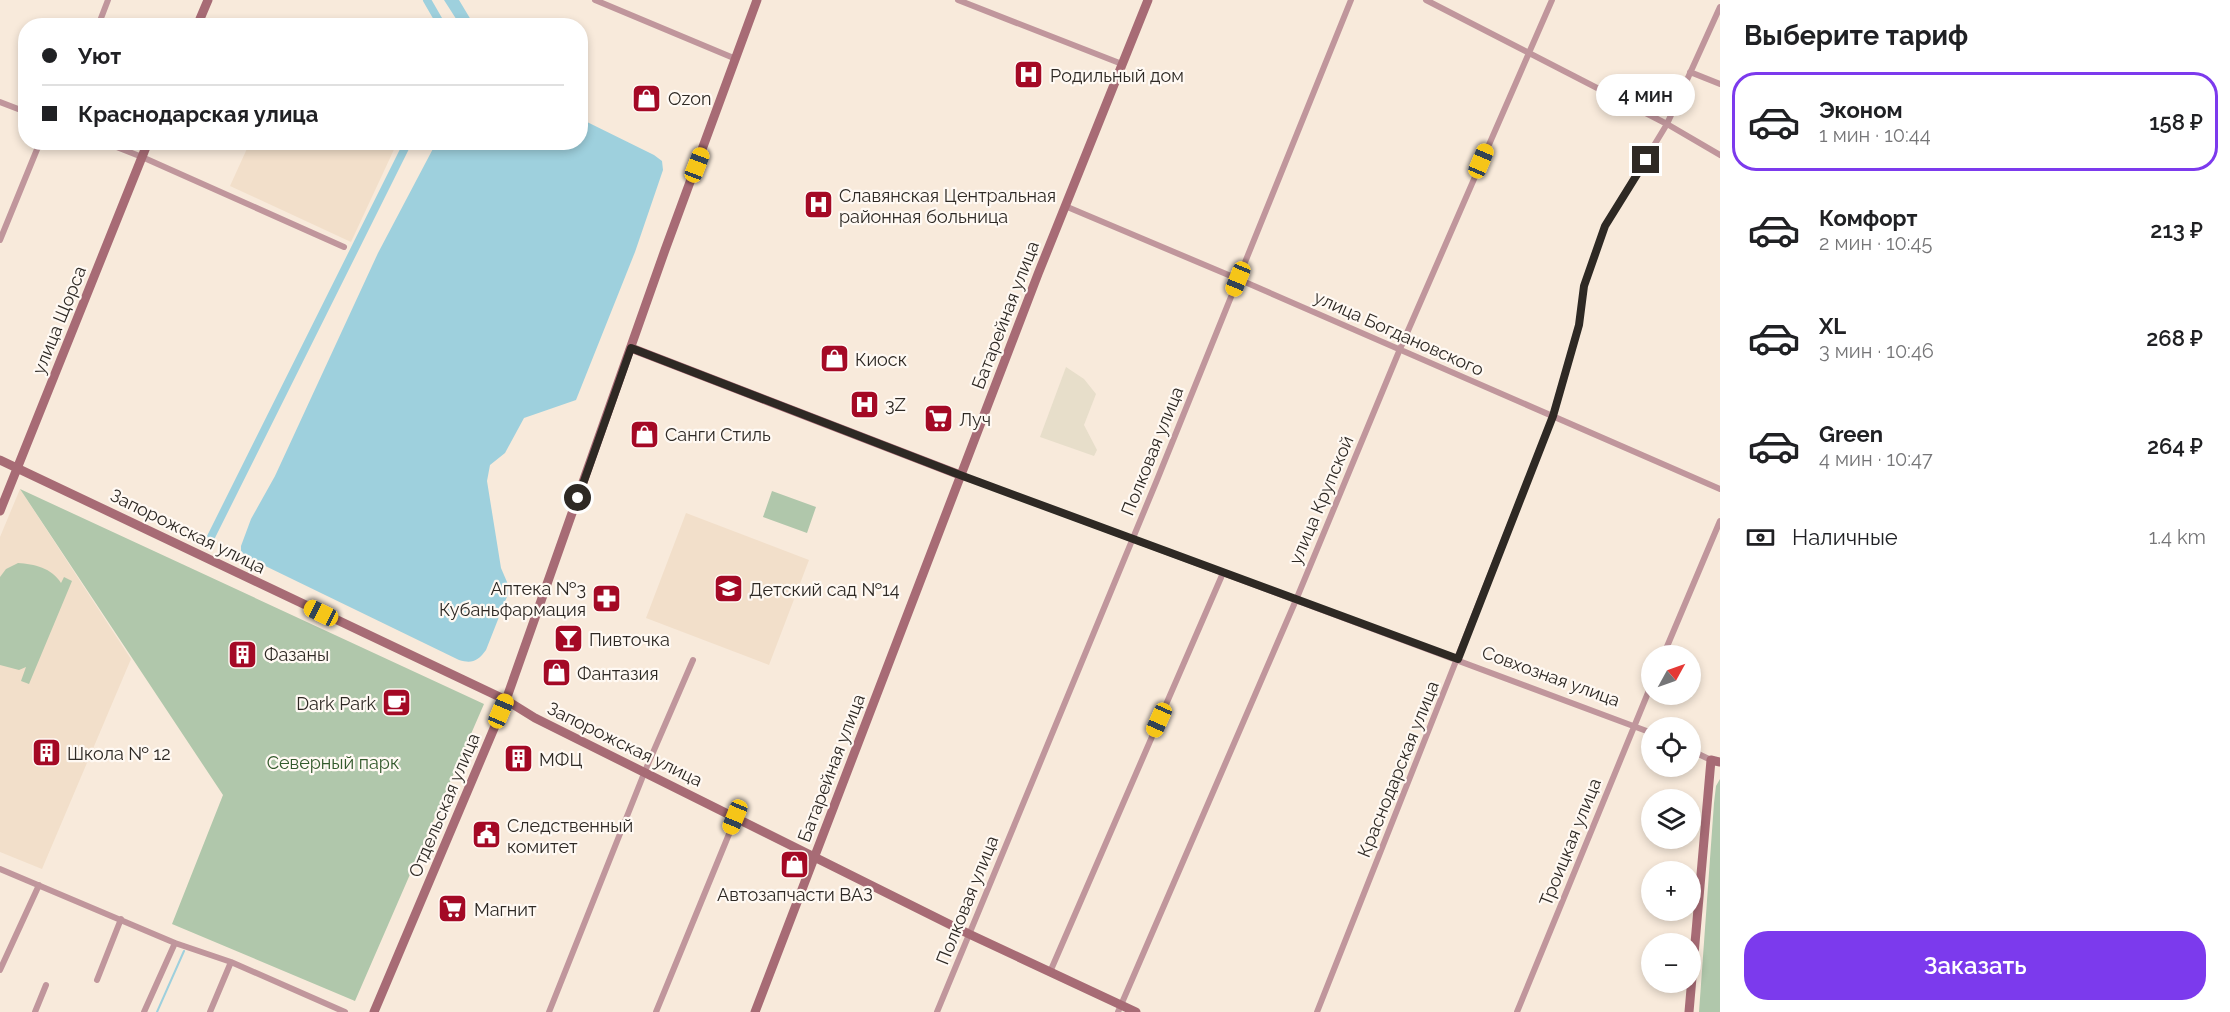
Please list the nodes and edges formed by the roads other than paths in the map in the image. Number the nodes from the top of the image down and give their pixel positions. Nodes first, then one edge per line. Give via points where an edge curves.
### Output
1 (108, 0) edge
2 (208, 0) edge
3 (595, 0) edge
4 (757, 0) edge
5 (958, 0) edge
6 (1148, 0) edge
7 (1351, 0) edge
8 (1426, 0) edge
9 (1552, 0) edge
10 (1720, 6) edge
11 (101, 18) edge
12 (200, 18) edge
13 (1528, 52) junction
14 (736, 59) junction
15 (1122, 64) junction
16 (1690, 72) junction
17 (1720, 84) edge
18 (0, 102) edge
19 (18, 109) edge
20 (1667, 124) junction
21 (37, 150) edge
22 (124, 150) edge
23 (145, 150) edge
24 (1720, 155) edge
25 (142, 157) junction
26 (1065, 206) junction
27 (0, 240) edge
28 (344, 247) dead end
29 (1238, 279) junction
30 (631, 348) junction
31 (1400, 349) junction
32 (1553, 416) junction
33 (0, 460) edge
34 (18, 467) junction
35 (960, 475) junction
36 (1720, 489) edge
37 (0, 511) edge
38 (1720, 521) edge
39 (1132, 539) junction
40 (1223, 573) junction
41 (1296, 600) junction
42 (1668, 645) edge
43 (1458, 659) junction
44 (693, 660) dead end
45 (506, 700) junction
46 (1642, 705) edge
47 (1634, 724) junction
48 (1641, 728) edge
49 (1701, 755) edge
50 (1716, 761) edge
51 (645, 771) junction
52 (735, 817) junction
53 (815, 858) junction
54 (0, 869) edge
55 (39, 885) junction
56 (121, 919) junction
57 (969, 934) junction
58 (175, 943) junction
59 (231, 962) junction
60 (0, 970) edge
61 (1050, 972) junction
62 (97, 980) dead end
63 (46, 986) dead end
64 (1119, 1008) edge
65 (35, 1012) edge
66 (144, 1012) edge
67 (210, 1012) edge
68 (345, 1012) edge
69 (374, 1012) edge
70 (549, 1012) edge
71 (656, 1012) edge
72 (755, 1012) edge
73 (938, 1012) edge
74 (1136, 1012) edge
75 (1317, 1012) edge
76 (1517, 1012) edge
77 (1689, 1012) edge

1 - 11 street
2 - 12 street
3 - 14 street
4 - 14 street, Отдельская улица
5 - 15 street
6 - 15 street, Батарейная улица
7 - 29 street, Полковая улица
8 - 13 street
9 - 13 street, улица Крупской
10 - 16 street, Краснодарская улица
13 - 20 street
13 - 31 street, улица Крупской
14 - 30 street, Отдельская улица
15 - 26 street, Батарейная улица
16 - 17 street
16 - 20 street, Краснодарская улица
18 - 19 street
20 - 24 street
20 - 32 street, Краснодарская улица via 1605,226 1584,286 1579,325
21 - 27 street
22 - 25 street
23 - 25 street, улица Щорса
25 - 28 street
25 - 34 street, улица Щорса
26 - 29 street, улица Богдановского
26 - 35 street, Батарейная улица
29 - 31 street, улица Богдановского
29 - 39 street, Полковая улица
30 - 35 street, Совхозная улица
30 - 45 street, Отдельская улица
31 - 32 street, улица Богдановского
31 - 41 street, улица Крупской
32 - 36 street, улица Богдановского
32 - 43 street, Краснодарская улица
33 - 34 street, Запорожская улица
34 - 37 street, улица Щорса
34 - 45 street, Запорожская улица
35 - 39 street, Совхозная улица
35 - 53 street, Батарейная улица
38 - 42 street
39 - 40 street, Совхозная улица
39 - 57 street, Полковая улица
40 - 41 street, Совхозная улица
40 - 61 street
41 - 43 street, Совхозная улица
41 - 64 street, улица Крупской
43 - 47 street, Совхозная улица
43 - 75 street, Краснодарская улица
44 - 51 street
45 - 51 street, Запорожская улица
45 - 69 street, Отдельская улица
46 - 47 street, Троицкая улица
47 - 48 street, Совхозная улица
47 - 76 street, Троицкая улица
49 - 50 street
50 - 77 street
51 - 52 street, Запорожская улица
51 - 70 street
52 - 53 street, Запорожская улица
52 - 71 street
53 - 57 street, Запорожская улица
53 - 72 street, Батарейная улица
54 - 55 street
55 - 56 street
55 - 60 street
56 - 58 street
56 - 62 street
57 - 61 street, Запорожская улица
57 - 73 street, Полковая улица
58 - 59 street
58 - 66 street
59 - 67 street
59 - 68 street
61 - 64 street, Запорожская улица
63 - 65 street
64 - 74 street, Запорожская улица

